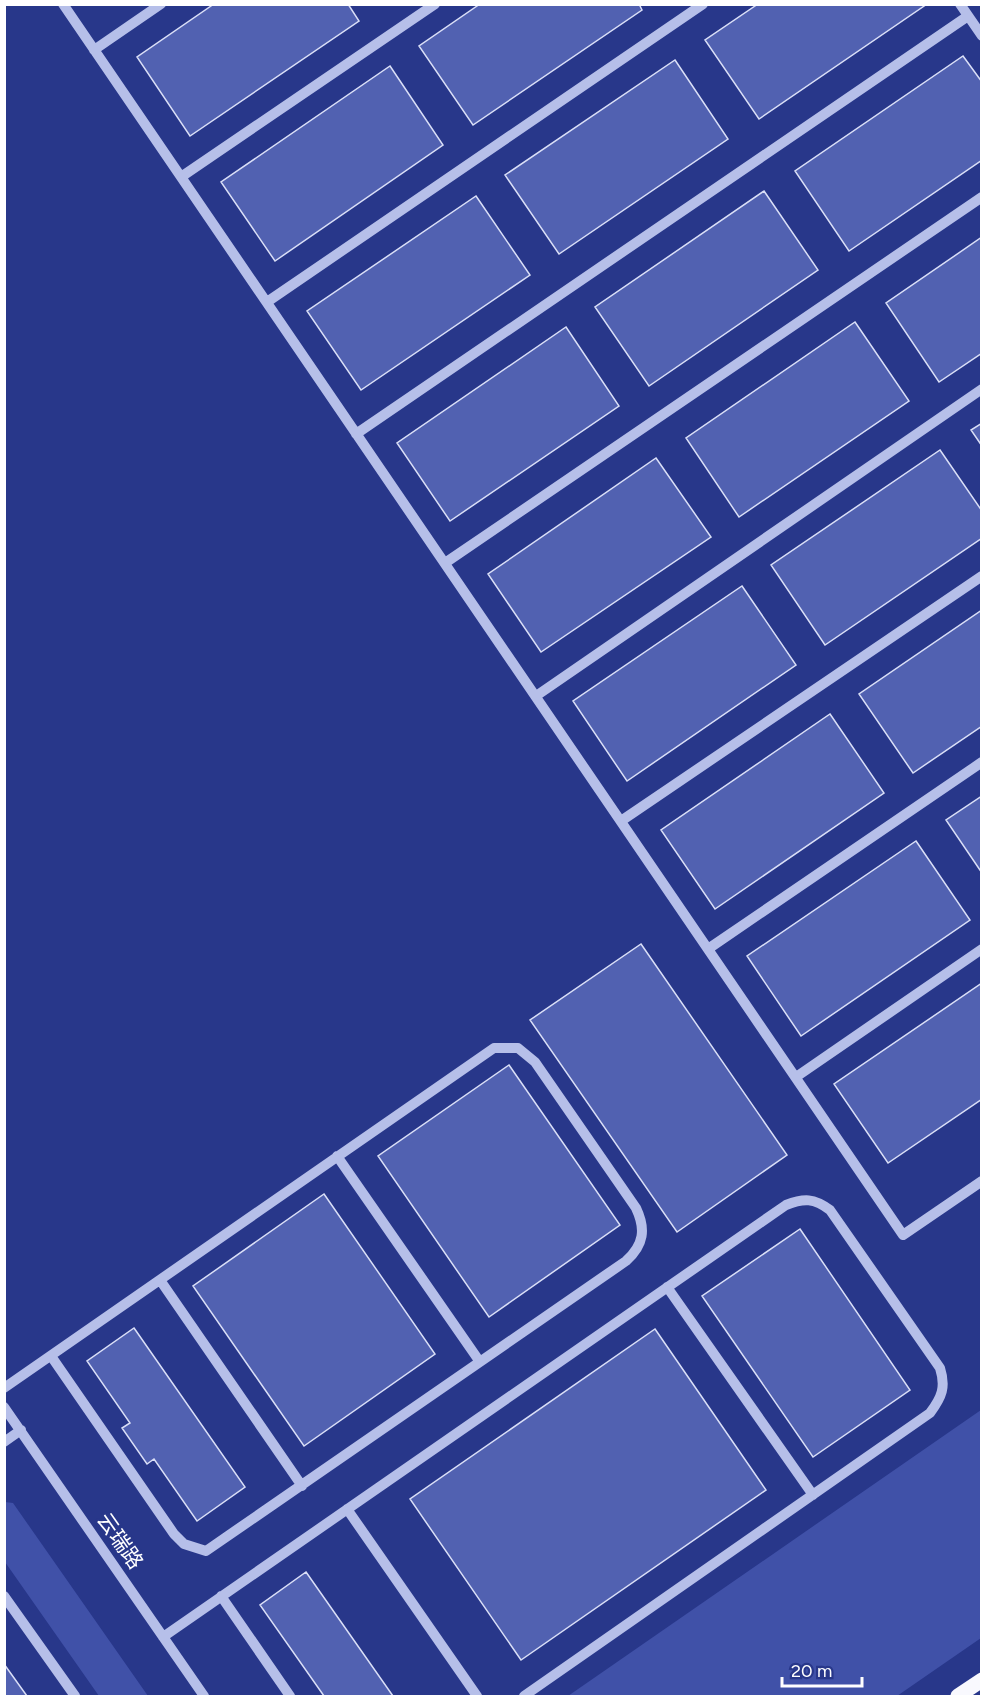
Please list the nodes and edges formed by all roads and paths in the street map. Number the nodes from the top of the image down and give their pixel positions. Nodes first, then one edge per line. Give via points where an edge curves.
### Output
1 (63, 4) edge
2 (161, 4) edge
3 (435, 4) edge
4 (703, 4) edge
5 (960, 4) edge
6 (968, 16) junction
7 (981, 36) edge
8 (94, 50) junction
9 (181, 177) junction
10 (981, 197) edge
11 (267, 302) junction
12 (981, 389) edge
13 (356, 434) junction
14 (445, 563) junction
15 (981, 576) edge
16 (536, 696) junction
17 (981, 762) edge
18 (621, 821) junction
19 (708, 949) junction
20 (981, 949) edge
21 (795, 1077) junction
22 (338, 1156) junction
23 (981, 1181) edge
24 (160, 1280) junction
25 (667, 1287) junction
26 (51, 1356) junction
27 (480, 1362) junction
28 (4, 1388) edge
29 (4, 1407) edge
30 (21, 1430) junction
31 (4, 1442) edge
32 (302, 1486) junction
33 (813, 1495) junction
34 (347, 1509) junction
35 (4, 1596) edge
36 (221, 1596) junction
37 (163, 1637) junction
38 (981, 1680) edge
39 (75, 1696) edge
40 (204, 1696) edge
41 (290, 1696) edge
42 (477, 1696) edge
43 (524, 1696) edge
44 (958, 1696) edge

1 - 8 street
2 - 8 street
3 - 9 street
4 - 11 street
5 - 6 street
6 - 7 street
6 - 13 street
8 - 9 street
9 - 11 street
10 - 14 street
11 - 13 street
12 - 16 street
13 - 14 street
14 - 16 street
15 - 18 street
16 - 18 street
17 - 19 street
18 - 19 street
19 - 21 street
20 - 21 street
21 - 23 street via 903,1235
22 - 24 street
22 - 27 street
22 - 27 street via 486,1052 518,1048 535,1062 636,1208 643,1234 635,1253
24 - 26 street
24 - 32 street
25 - 33 street
25 - 33 street via 786,1205 802,1198 819,1202 830,1210 940,1368 945,1384 930,1413
25 - 34 street
26 - 28 street
26 - 32 street via 184,1544 206,1551
27 - 32 street
29 - 30 street, 云瑞路
30 - 31 street
30 - 37 street, 云瑞路
33 - 43 street
34 - 36 street
34 - 42 street
35 - 39 street
36 - 37 street
36 - 41 street
37 - 40 street, 云瑞路
38 - 44 main road

